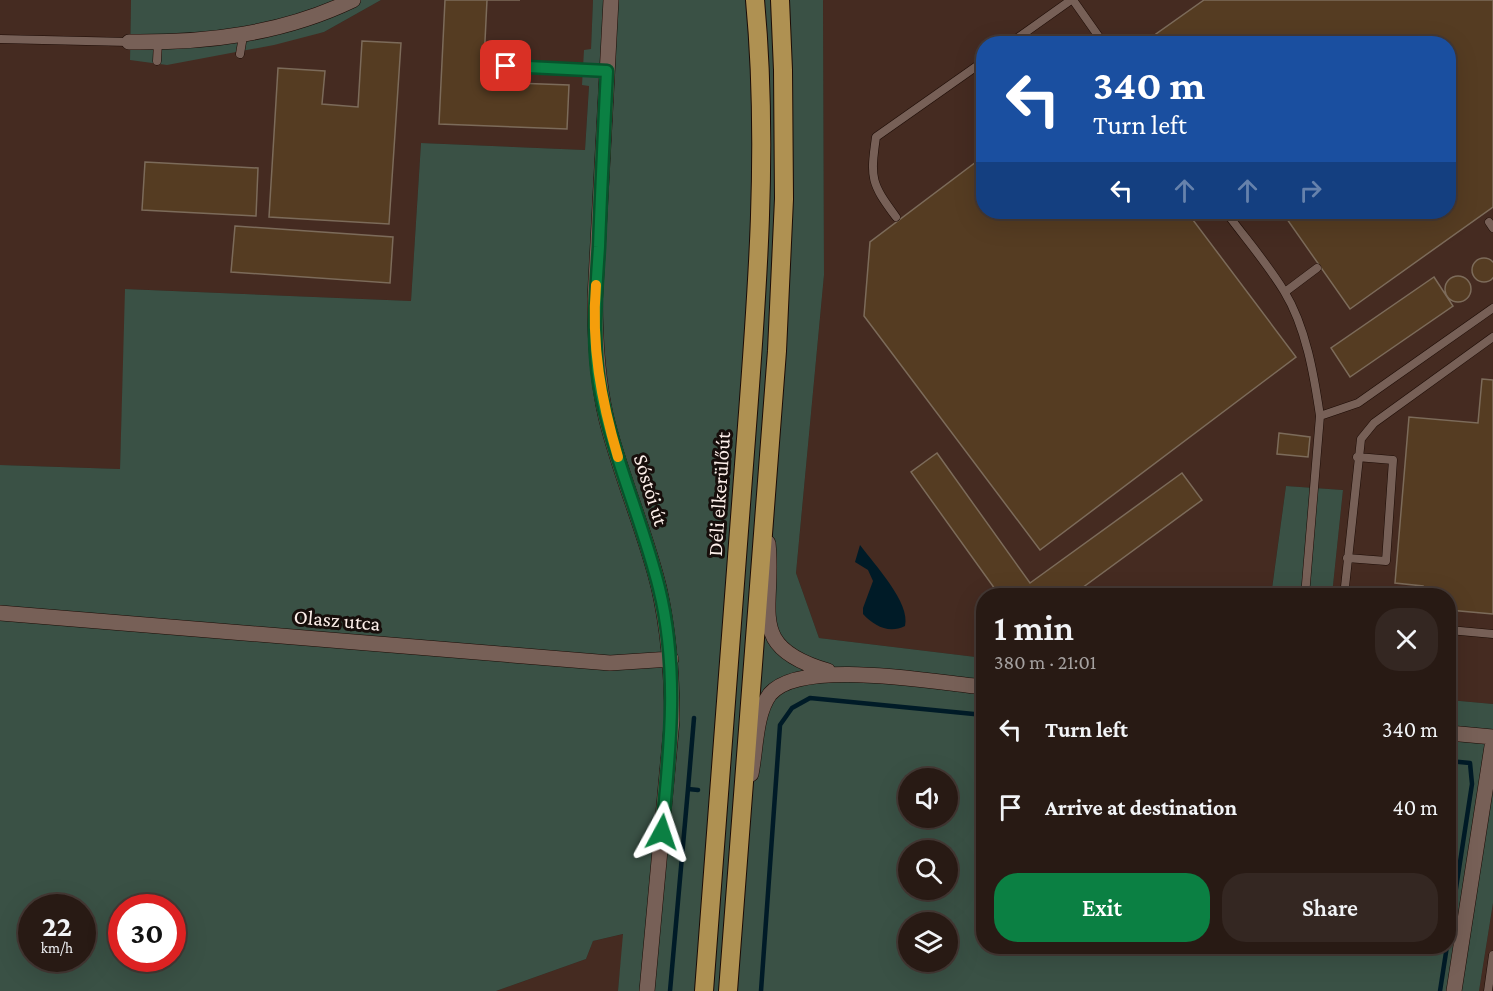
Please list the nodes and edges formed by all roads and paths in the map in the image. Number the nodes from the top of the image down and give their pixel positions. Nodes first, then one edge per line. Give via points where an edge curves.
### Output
1 (353, 0) edge
2 (611, 0) edge
3 (755, 0) edge
4 (780, 0) edge
5 (1072, 0) edge
6 (243, 36) junction
7 (1020, 36) edge
8 (1098, 36) edge
9 (0, 39) edge
10 (129, 42) joint
11 (158, 42) junction
12 (240, 54) dead end
13 (157, 61) dead end
14 (486, 66) dead end
15 (976, 67) edge
16 (607, 71) junction
17 (896, 218) dead end
18 (1231, 219) edge
19 (1317, 268) dead end
20 (1285, 292) junction
21 (1493, 308) edge
22 (1493, 337) edge
23 (1320, 416) junction
24 (1357, 457) junction
25 (764, 501) junction
26 (1347, 558) junction
27 (1306, 588) edge
28 (1345, 588) edge
29 (0, 613) edge
30 (1456, 631) edge
31 (1493, 634) edge
32 (670, 659) junction
33 (837, 673) junction
34 (976, 686) edge
35 (1456, 734) edge
36 (1493, 739) edge
37 (741, 821) junction
38 (1493, 955) edge
39 (647, 991) edge
40 (704, 991) edge
41 (728, 991) edge
42 (1454, 991) edge
43 (1488, 991) edge

1 - 6 street via 306,19
2 - 16 street, Sóstói út
3 - 40 main road, Déli elkerülőút via 762,166 753,347
4 - 25 main road via 784,199 777,351
5 - 7 lane
5 - 8 lane
6 - 11 street
6 - 12 lane
9 - 10 lane
10 - 11 street
11 - 13 lane
14 - 16 lane
15 - 17 lane via 876,137 873,180
16 - 32 street, Sóstói út via 595,347 607,419 659,587
18 - 20 lane
19 - 20 lane
20 - 23 lane via 1311,365
21 - 23 lane via 1358,404
22 - 24 lane via 1374,423 1361,439
23 - 27 lane
24 - 26 lane
24 - 26 lane via 1393,460 1386,561
25 - 33 street via 771,569 770,630 782,650 792,657
25 - 37 main road
26 - 28 lane
29 - 32 street, Olasz utca via 610,663
30 - 31 lane
32 - 39 street, Sóstói út via 672,720
33 - 34 street
33 - 37 street via 787,681 769,696 760,721
35 - 36 street
36 - 42 street
37 - 41 main road
38 - 43 lane

